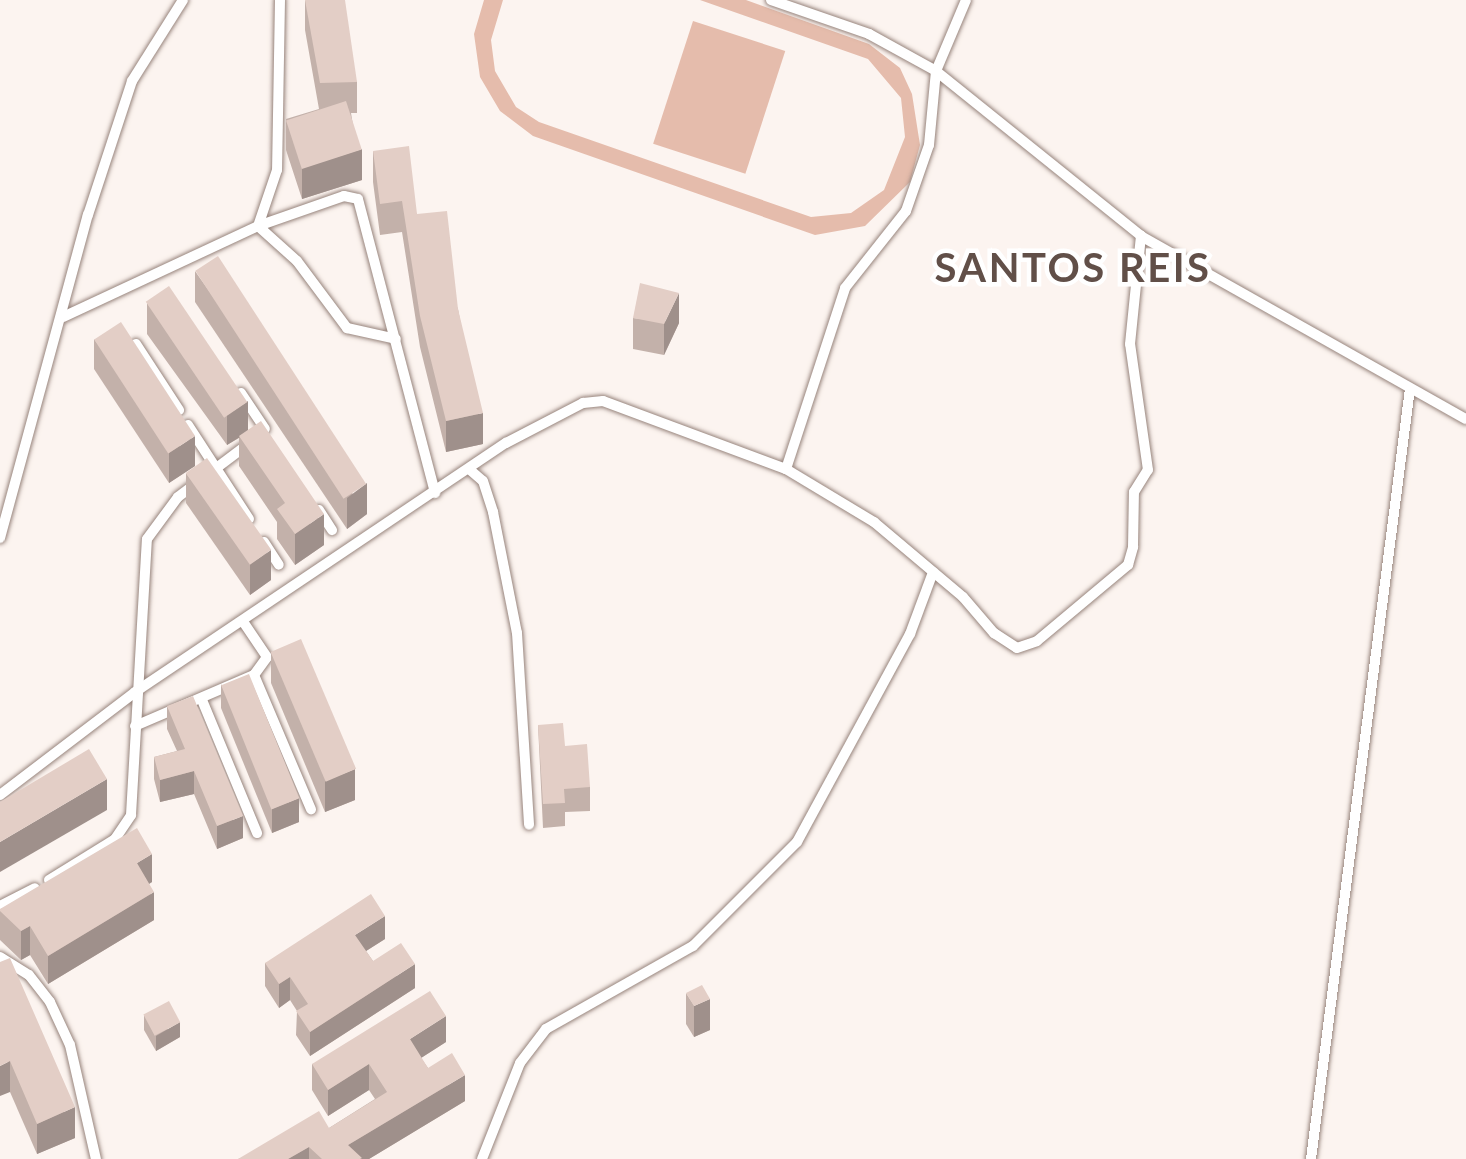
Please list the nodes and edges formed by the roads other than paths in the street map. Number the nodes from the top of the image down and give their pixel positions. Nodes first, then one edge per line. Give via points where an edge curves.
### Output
1 (183, 0) edge
2 (280, 0) edge
3 (771, 0) edge
4 (966, 0) edge
5 (936, 71) junction
6 (258, 226) junction
7 (1141, 236) junction
8 (62, 317) junction
9 (396, 339) junction
10 (136, 344) edge
11 (234, 383) edge
12 (1410, 388) junction
13 (1466, 419) edge
14 (267, 431) junction
15 (278, 447) edge
16 (215, 466) junction
17 (469, 469) junction
18 (786, 469) junction
19 (435, 493) junction
20 (310, 497) edge
21 (332, 530) dead end
22 (0, 538) edge
23 (279, 565) dead end
24 (933, 572) junction
25 (244, 623) junction
26 (254, 675) junction
27 (135, 692) junction
28 (202, 700) junction
29 (135, 726) junction
30 (0, 795) edge
31 (311, 809) dead end
32 (529, 824) dead end
33 (257, 832) dead end
34 (0, 906) edge
35 (0, 956) edge
36 (96, 1159) edge
37 (482, 1159) edge
38 (1311, 1159) edge

1 - 8 lane via 132,81
2 - 6 lane via 277,170
3 - 5 lane via 869,34
4 - 5 lane
5 - 7 lane
5 - 18 lane via 928,145 906,211 845,288
6 - 8 lane
6 - 9 lane via 296,261 346,328
6 - 9 lane via 344,196 358,199
7 - 12 lane
7 - 24 lane via 1130,344 1148,470 1134,492 1128,565 1038,642 1017,648
8 - 22 lane
9 - 19 lane
10 - 16 lane
11 - 14 lane
12 - 13 lane
12 - 38 lane
14 - 15 lane
14 - 16 lane
16 - 23 lane
16 - 27 lane via 178,497 146,539
17 - 18 lane via 560,414 602,402
17 - 19 lane
17 - 32 lane via 483,481 517,632
18 - 24 lane via 874,522
19 - 25 lane
20 - 21 lane
24 - 37 lane via 910,634 797,842 693,946 546,1028 520,1063
25 - 26 lane via 268,657
25 - 27 lane
26 - 28 lane
26 - 31 lane
27 - 29 lane
27 - 30 lane
28 - 29 lane
28 - 33 lane
29 - 34 lane via 131,815 122,830
35 - 36 lane via 29,975 70,1044

